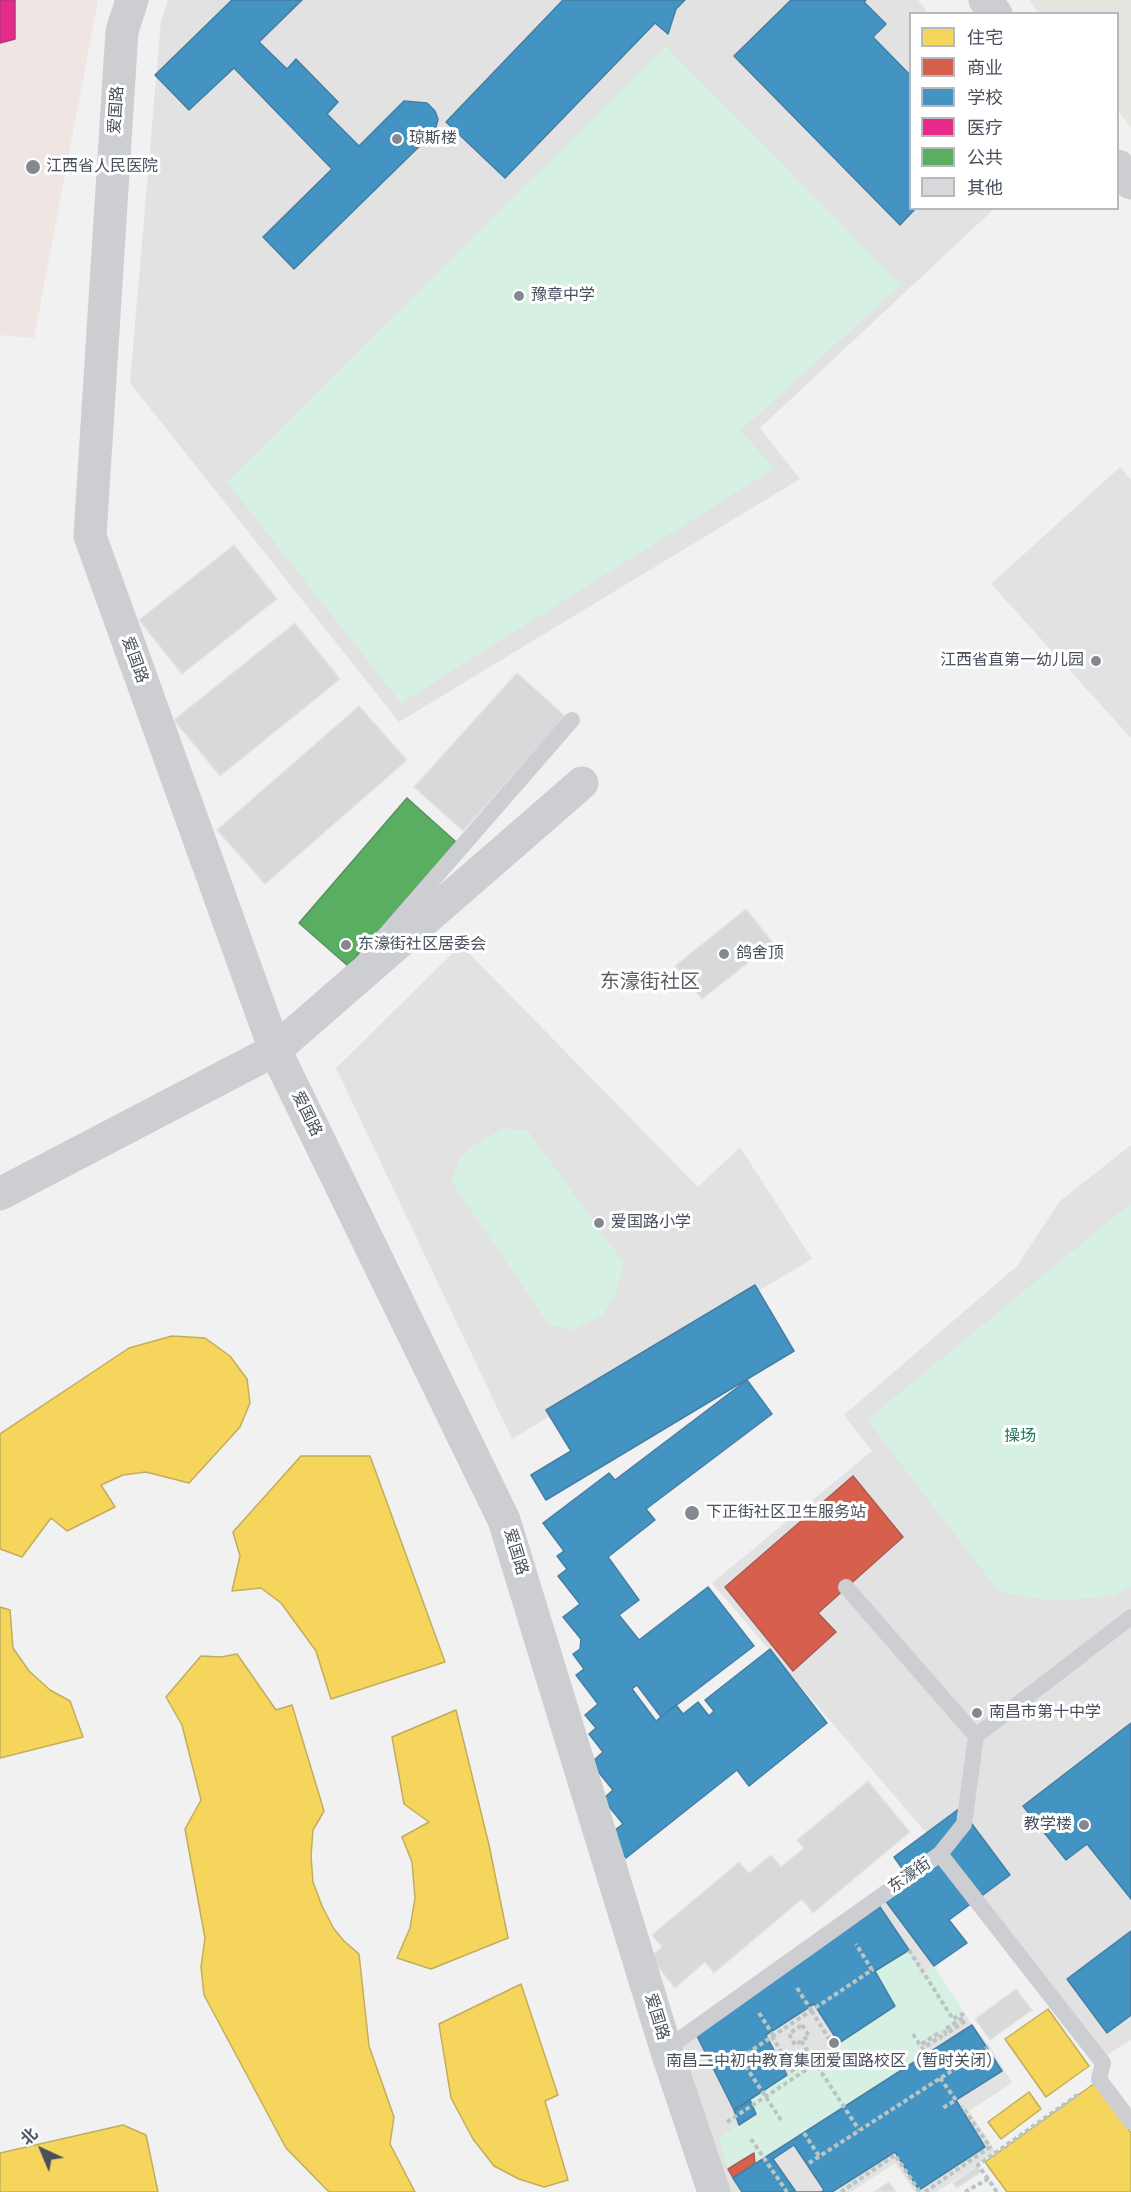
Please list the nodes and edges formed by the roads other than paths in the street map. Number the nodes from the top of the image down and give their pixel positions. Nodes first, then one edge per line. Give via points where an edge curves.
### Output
1 (132, 0) edge
2 (985, 0) edge
3 (994, 12) edge
4 (1119, 167) edge
5 (1131, 183) edge
6 (572, 720) dead end
7 (582, 783) dead end
8 (312, 1018) junction
9 (275, 1050) junction
10 (0, 1194) edge
11 (846, 1587) dead end
12 (1131, 1617) edge
13 (976, 1736) junction
14 (940, 1854) junction
15 (666, 2049) junction
16 (1131, 2122) edge
17 (714, 2192) edge

1 - 9 street, 爱国路 via 123,31 90,536
2 - 3 street
4 - 5 street
6 - 8 lane
7 - 8 street
8 - 9 street
9 - 10 street
9 - 15 street, 爱国路 via 504,1520
11 - 13 lane
12 - 13 lane
13 - 14 lane via 964,1824
14 - 15 lane, 东濠街
14 - 16 lane, 东濠街 via 1103,2063 1100,2079
15 - 17 street, 爱国路

